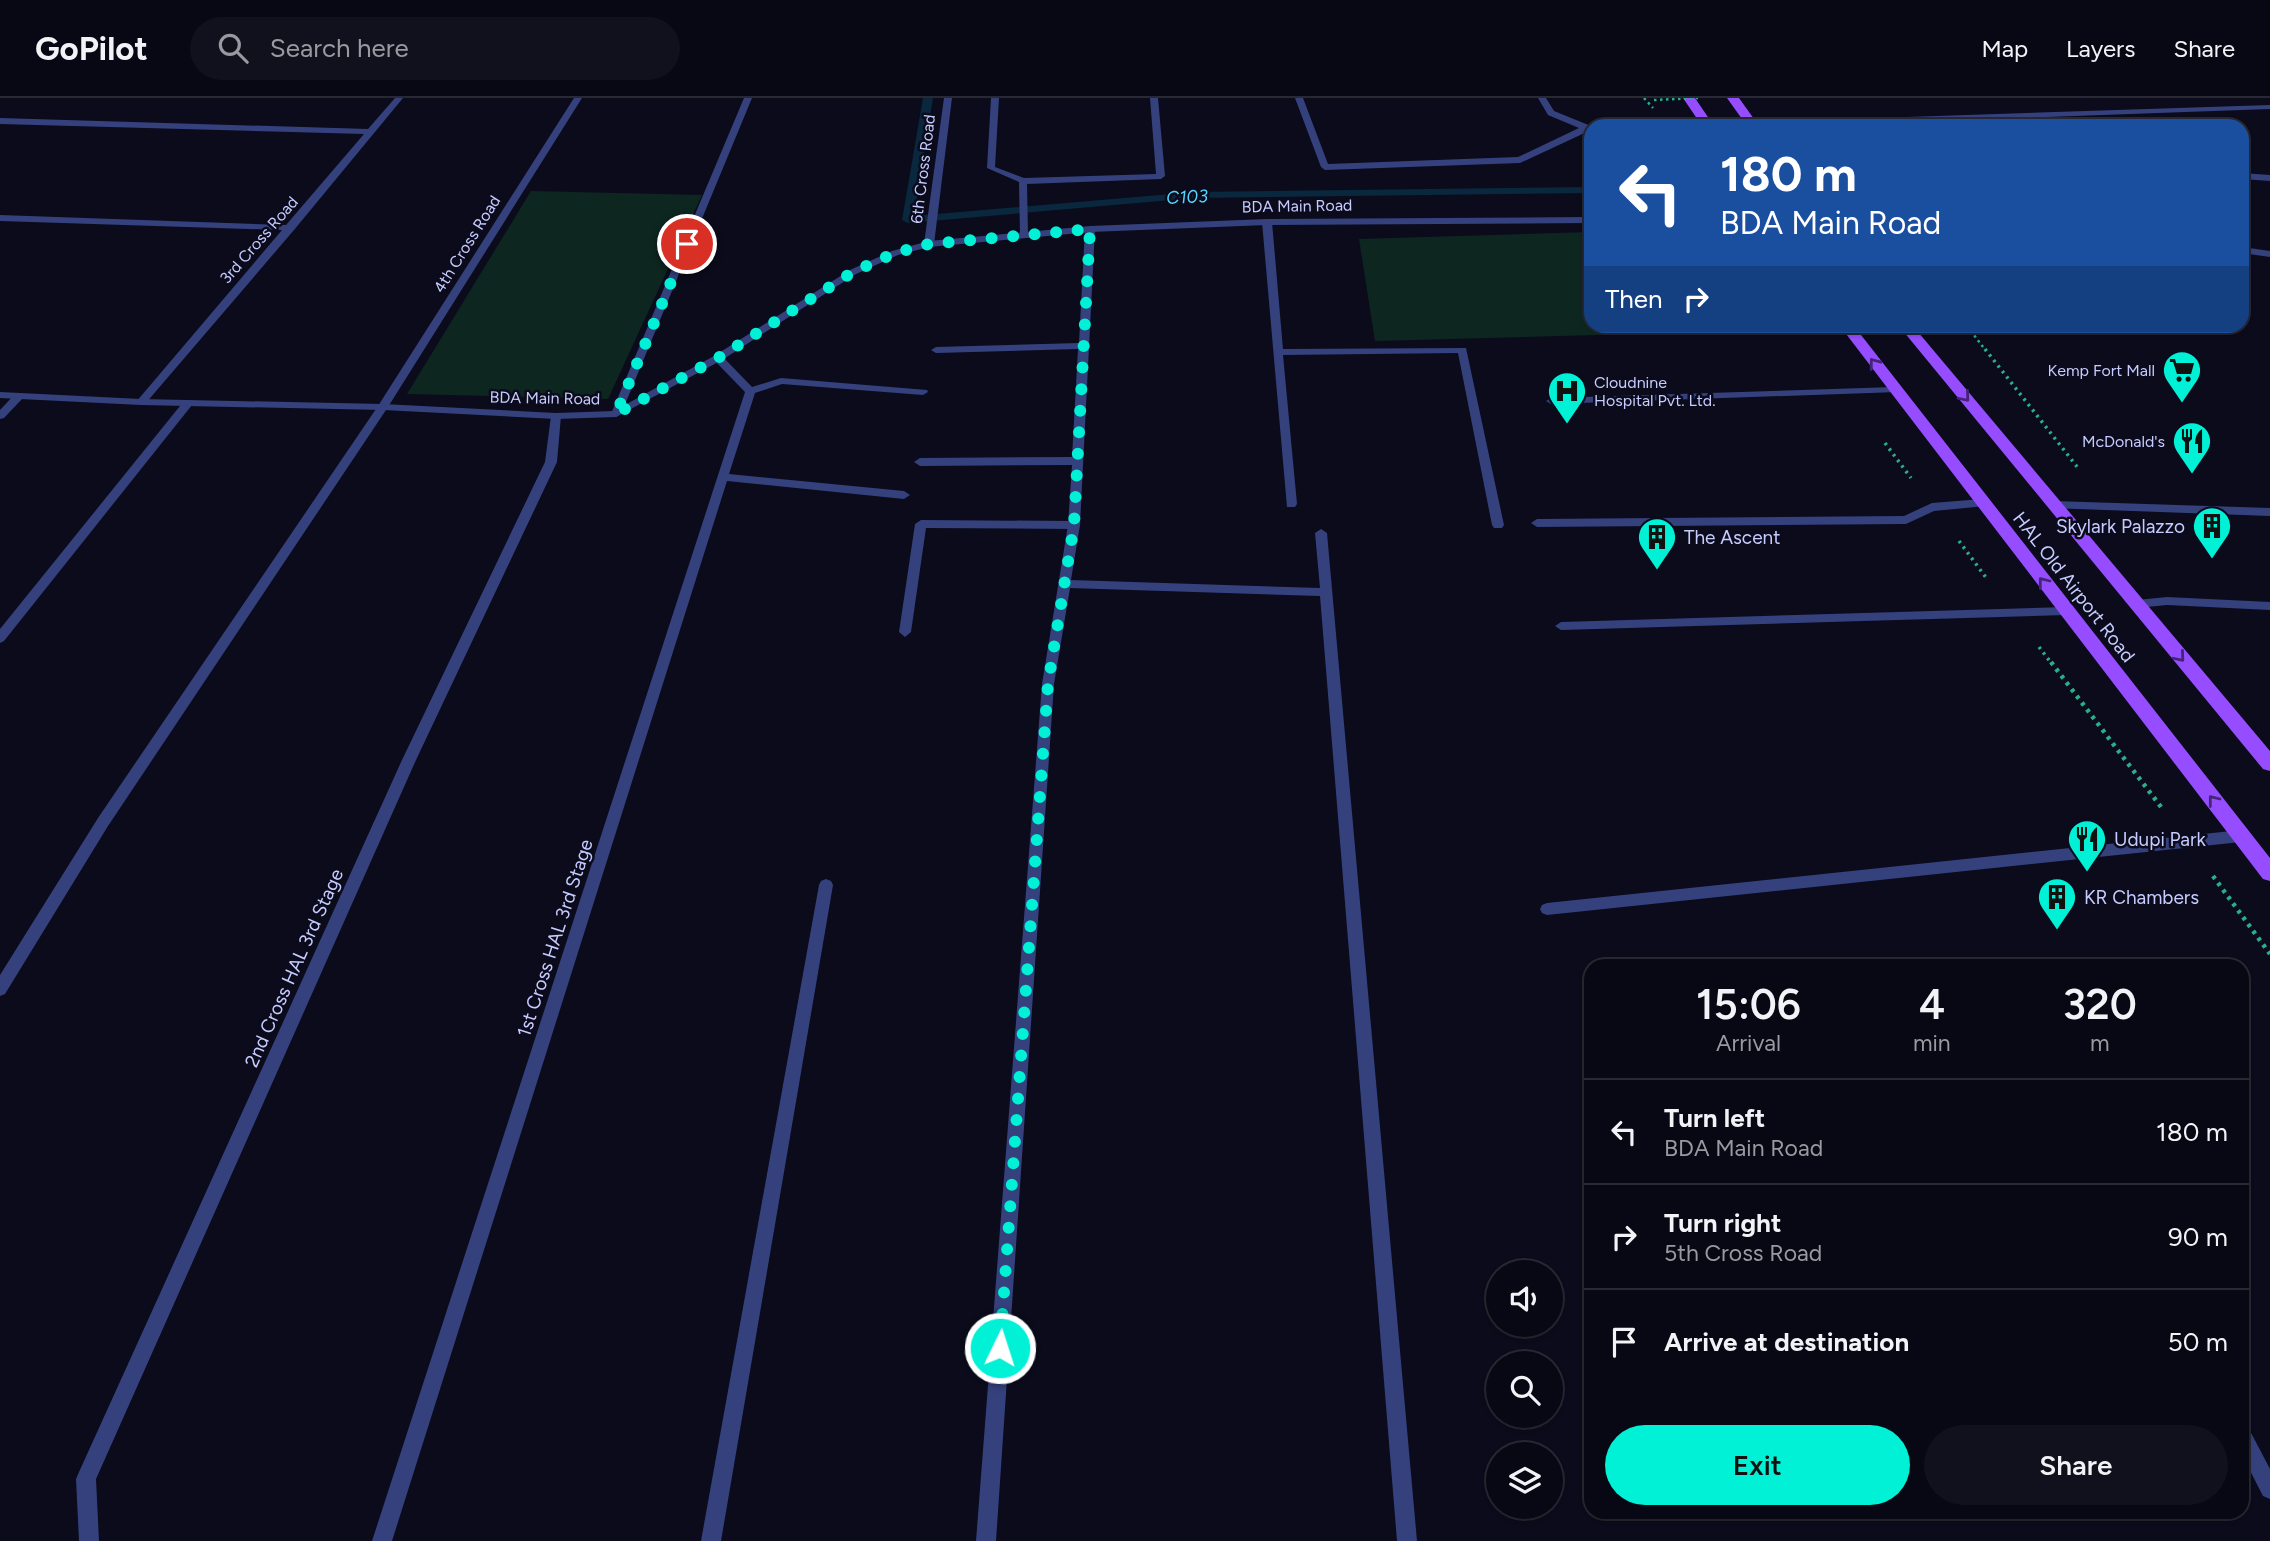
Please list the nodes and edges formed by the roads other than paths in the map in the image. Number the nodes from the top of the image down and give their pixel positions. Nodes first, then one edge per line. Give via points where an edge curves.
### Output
1 (399, 98) edge
2 (578, 98) edge
3 (748, 98) edge
4 (948, 98) edge
5 (995, 98) edge
6 (1154, 98) edge
7 (1299, 98) edge
8 (1542, 98) edge
9 (1689, 98) edge
10 (1733, 98) edge
11 (2270, 107) edge
12 (1702, 119) edge
13 (1748, 119) edge
14 (1943, 119) edge
15 (0, 121) edge
16 (1584, 126) edge
17 (1584, 130) edge
18 (372, 132) junction
19 (2249, 176) edge
20 (2270, 178) edge
21 (1023, 181) junction
22 (0, 218) edge
23 (1584, 220) edge
24 (1267, 222) junction
25 (291, 228) junction
26 (1090, 229) junction
27 (1023, 234) junction
28 (929, 244) junction
29 (2249, 251) edge
30 (2270, 254) edge
31 (1851, 333) edge
32 (1912, 333) edge
33 (1083, 346) junction
34 (936, 350) dead end
35 (1278, 352) junction
36 (718, 358) junction
37 (1894, 390) junction
38 (750, 391) junction
39 (923, 392) dead end
40 (0, 395) edge
41 (18, 397) junction
42 (1551, 401) dead end
43 (141, 402) junction
44 (188, 402) junction
45 (383, 407) junction
46 (616, 414) junction
47 (0, 416) edge
48 (556, 416) junction
49 (1077, 461) junction
50 (920, 462) dead end
51 (723, 477) junction
52 (904, 495) dead end
53 (1983, 503) junction
54 (1292, 504) dead end
55 (2054, 505) junction
56 (2270, 512) edge
57 (1536, 523) dead end
58 (1074, 525) junction
59 (1498, 525) dead end
60 (1321, 533) dead end
61 (1064, 584) junction
62 (1326, 592) junction
63 (2137, 604) junction
64 (2270, 606) edge
65 (2066, 611) junction
66 (1561, 626) dead end
67 (905, 632) dead end
68 (0, 638) edge
69 (2270, 764) edge
70 (2241, 836) junction
71 (2270, 873) edge
72 (825, 885) dead end
73 (1547, 909) dead end
74 (0, 989) edge
75 (2249, 1449) edge
76 (2270, 1489) edge
77 (89, 1541) edge
78 (382, 1541) edge
79 (711, 1541) edge
80 (986, 1541) edge
81 (1407, 1541) edge

1 - 18 street, 3rd Cross Road
2 - 45 street, 4th Cross Road
3 - 46 street
4 - 28 street, 6th Cross Road
5 - 21 street via 991,168
6 - 21 street via 1161,176
7 - 17 street via 1325,167 1520,160
8 - 16 street via 1551,113
9 - 12 main road
10 - 13 main road
11 - 14 street
15 - 18 street
18 - 25 street, 3rd Cross Road
19 - 20 street
21 - 27 street
22 - 25 street
23 - 24 street, BDA Main Road
24 - 26 street, BDA Main Road
24 - 35 street
25 - 43 street, 3rd Cross Road
26 - 27 street, BDA Main Road
26 - 33 street
27 - 28 street, BDA Main Road
28 - 36 street, BDA Main Road via 853,272
29 - 30 street
37 -> 31 main road, HAL Old Airport Road
32 -> 55 main road, HAL Old Airport Road
33 - 34 street
33 - 49 street
35 - 54 street
35 - 59 street via 1462,350
36 - 38 street
36 - 46 street, BDA Main Road
37 - 42 street
37 - 53 main road, HAL Old Airport Road
38 - 39 street via 781,382
38 - 51 street, 1st Cross HAL 3rd Stage
40 - 41 street, BDA Main Road
41 - 43 street, BDA Main Road
41 - 47 street
43 - 44 street, BDA Main Road
44 - 45 street, BDA Main Road
44 - 68 street
45 - 48 street, BDA Main Road
45 - 74 street, 4th Cross Road via 103,822
46 - 48 street, BDA Main Road
48 - 77 street, 2nd Cross HAL 3rd Stage via 551,462 409,760 86,1479
49 - 50 street
49 - 58 street
51 - 52 street
51 - 78 street, 1st Cross HAL 3rd Stage
53 - 57 street via 1932,507 1906,520
65 -> 53 main road, HAL Old Airport Road
55 - 56 street
55 - 63 main road, HAL Old Airport Road
58 - 61 street
58 - 67 street via 921,524
60 - 62 street
61 - 62 street
61 - 80 street via 1048,684
62 - 81 street
63 - 64 street
63 -> 69 main road, HAL Old Airport Road
65 - 66 street
70 -> 65 main road, HAL Old Airport Road
70 - 71 main road, HAL Old Airport Road
70 - 73 street
72 - 79 street
75 - 76 street

